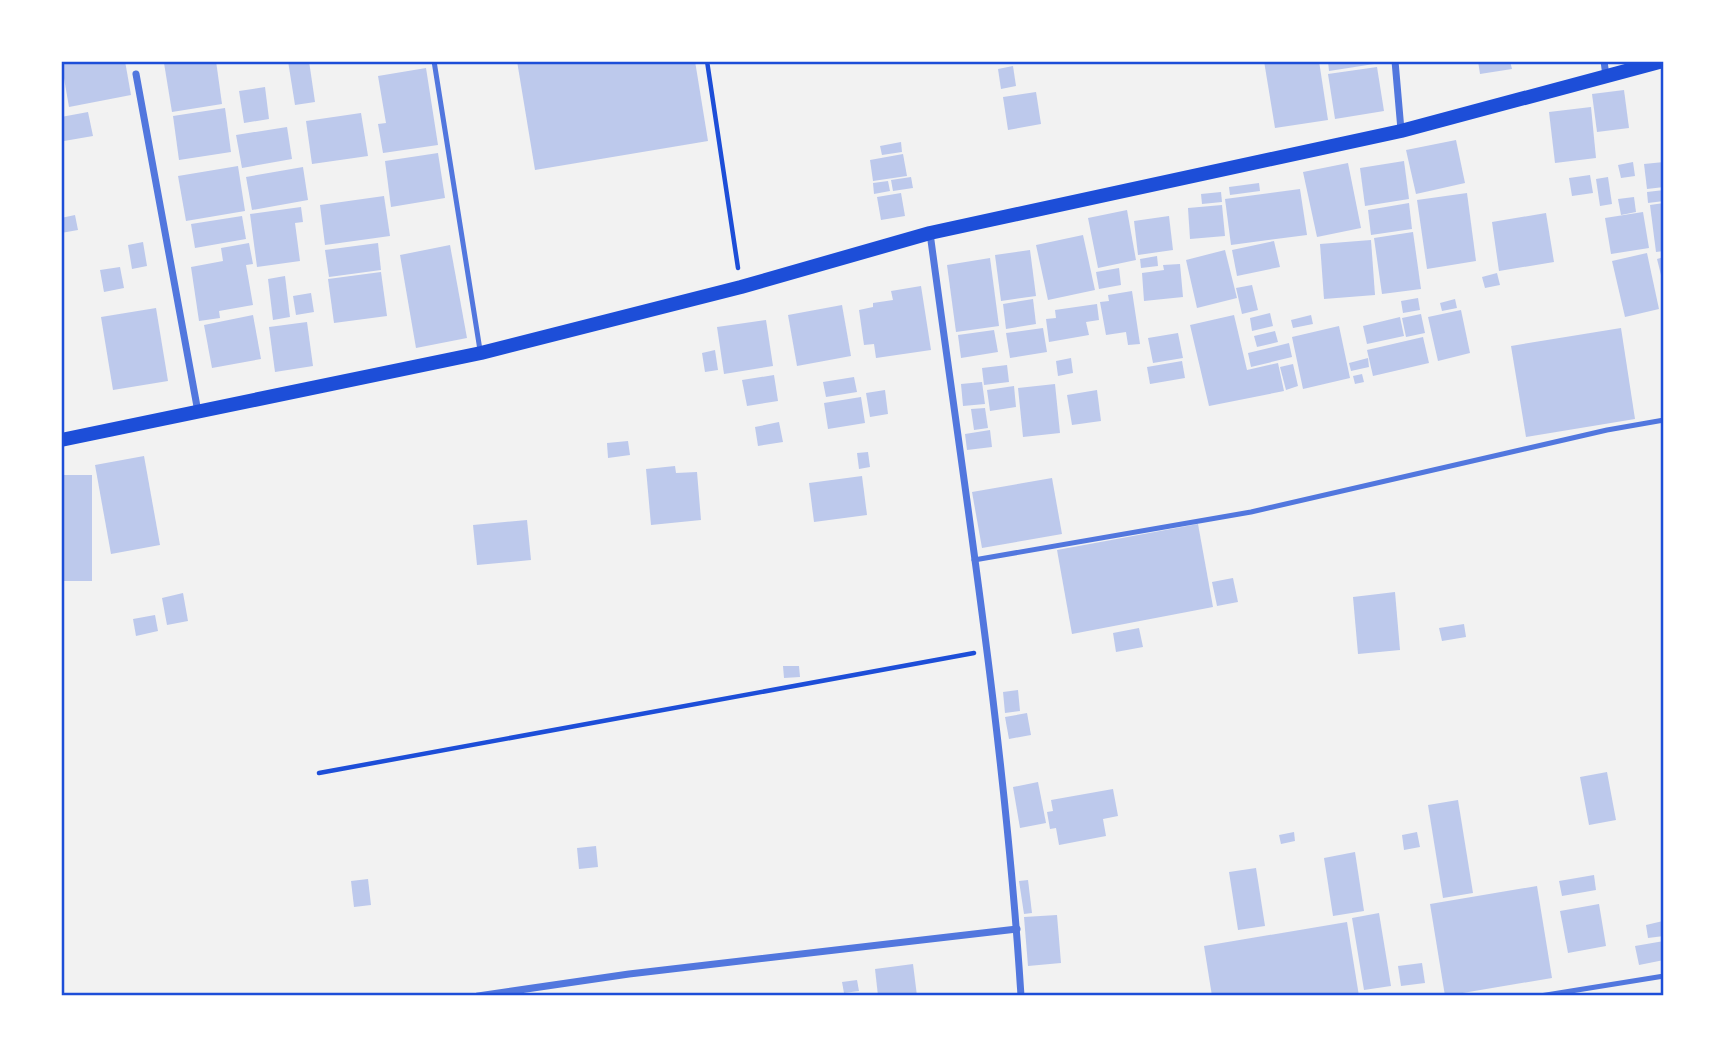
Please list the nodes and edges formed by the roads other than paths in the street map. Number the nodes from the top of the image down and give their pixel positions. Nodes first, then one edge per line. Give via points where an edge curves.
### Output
1 (434, 61) edge
2 (1395, 61) edge
3 (1663, 61) edge
4 (1605, 69) edge
5 (136, 74) dead end
6 (1401, 131) junction
7 (930, 233) junction
8 (481, 353) junction
9 (198, 413) junction
10 (1664, 420) edge
11 (61, 440) edge
12 (974, 560) junction
13 (1017, 929) junction
14 (1664, 976) edge
15 (478, 996) edge
16 (1021, 996) edge
17 (1540, 996) edge

1 - 8 lane
2 - 6 street
3 - 4 main road
4 - 6 main road
5 - 9 street
6 - 7 main road
7 - 8 main road
7 - 12 street
8 - 9 main road
9 - 11 main road
10 - 12 lane via 1251,512
12 - 13 street
13 - 15 street
13 - 16 street
14 - 17 lane

